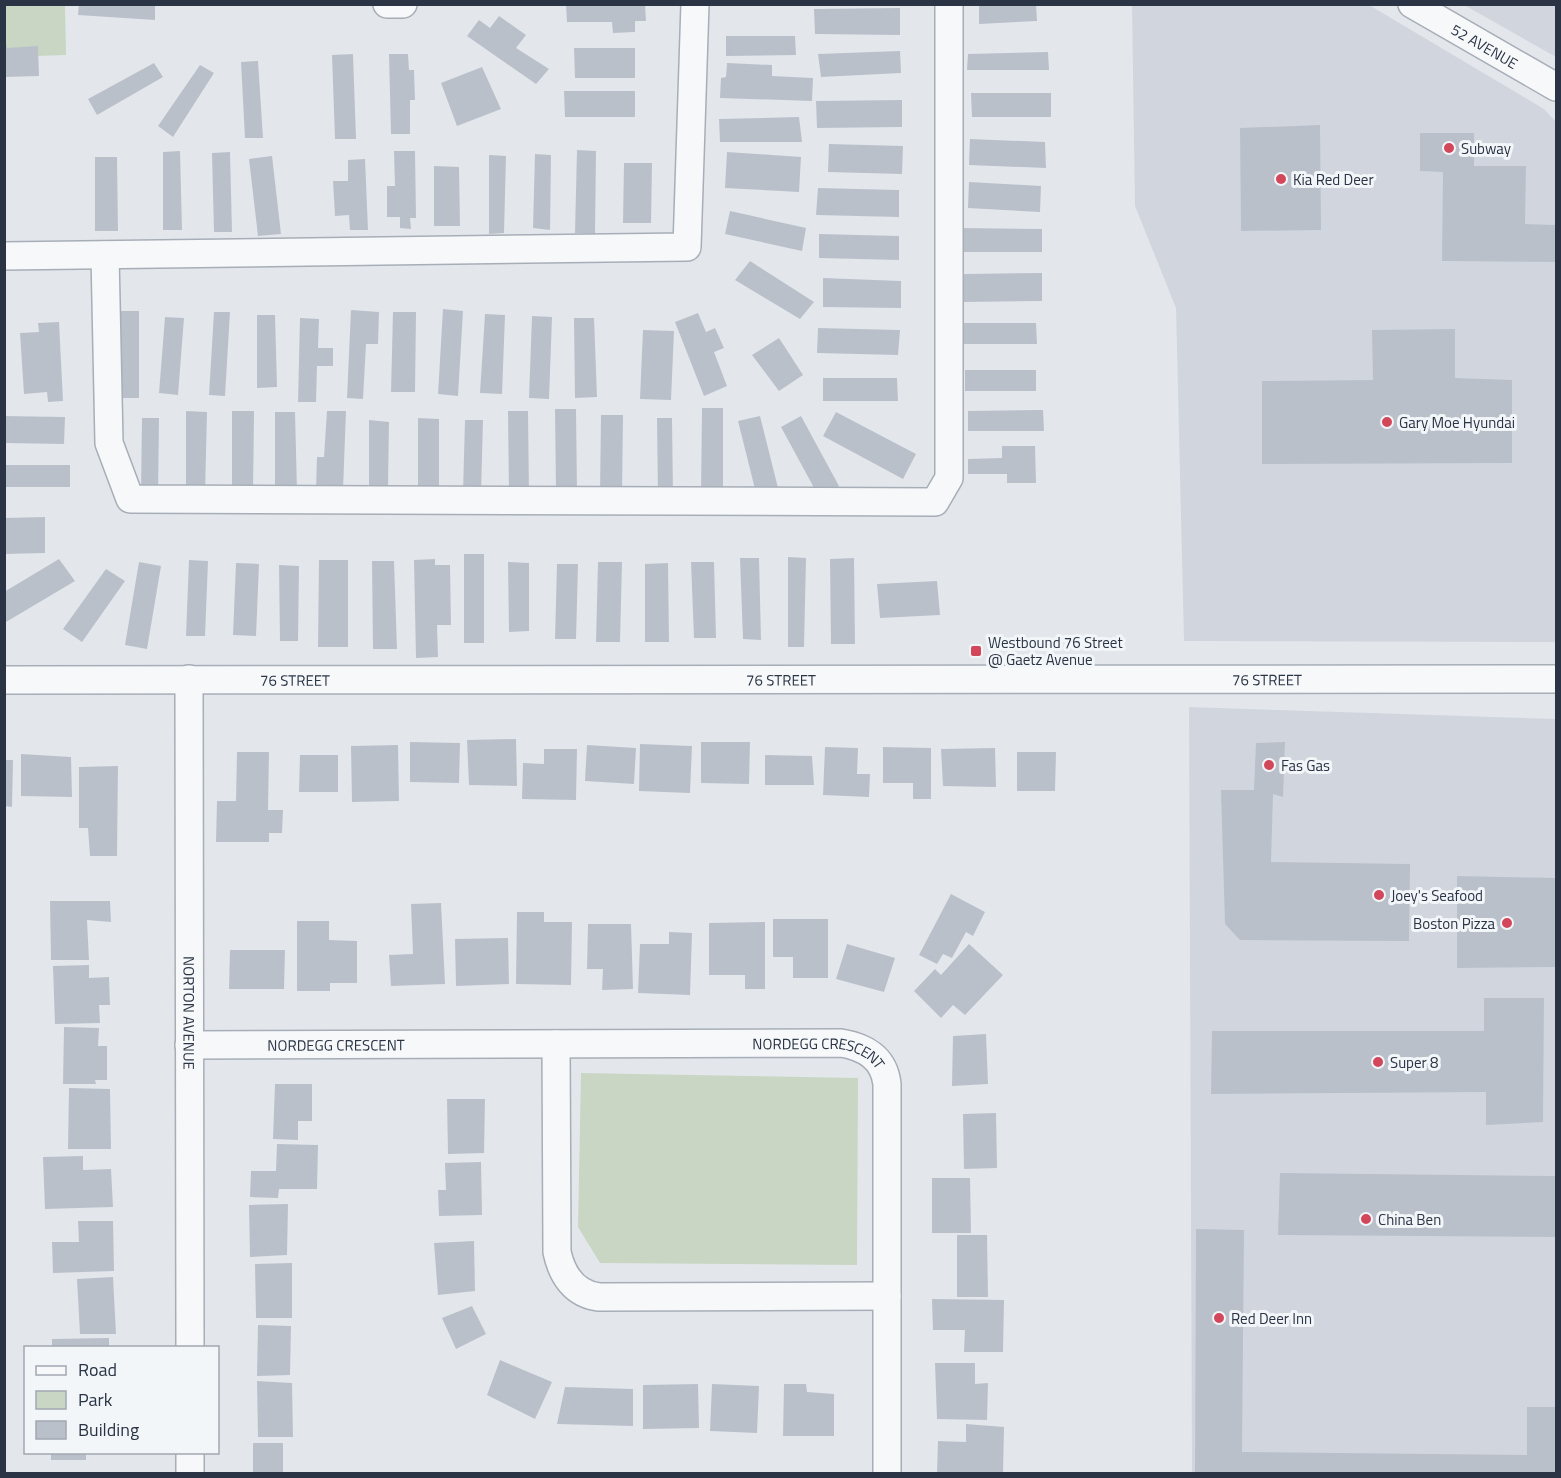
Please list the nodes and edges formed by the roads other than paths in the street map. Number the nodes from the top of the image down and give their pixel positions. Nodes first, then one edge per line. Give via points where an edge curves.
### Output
1 (387, 4) edge
2 (403, 4) edge
3 (694, 4) edge
4 (949, 4) edge
5 (1412, 4) edge
6 (1557, 87) edge
7 (105, 255) junction
8 (4, 256) edge
9 (189, 679) junction
10 (1557, 679) edge
11 (4, 680) edge
12 (556, 1044) junction
13 (189, 1045) junction
14 (886, 1296) junction
15 (190, 1346) edge
16 (190, 1454) edge
17 (190, 1473) edge
18 (887, 1473) edge

1 - 2 street
3 - 7 street via 687,247
4 - 7 street via 949,478 935,502 130,499 109,443
5 - 6 street, 52 AVENUE
7 - 8 street
9 - 10 street, 76 STREET
9 - 11 street, 76 STREET
9 - 13 street, NORTON AVENUE
12 - 13 street, NORDEGG CRESCENT
12 - 14 street via 557,1252 561,1270 578,1289 599,1297
12 - 14 street, NORDEGG CRESCENT via 841,1043 865,1049 881,1065 887,1084
13 - 15 street, NORTON AVENUE
14 - 18 street, NORDEGG CRESCENT
16 - 17 street

